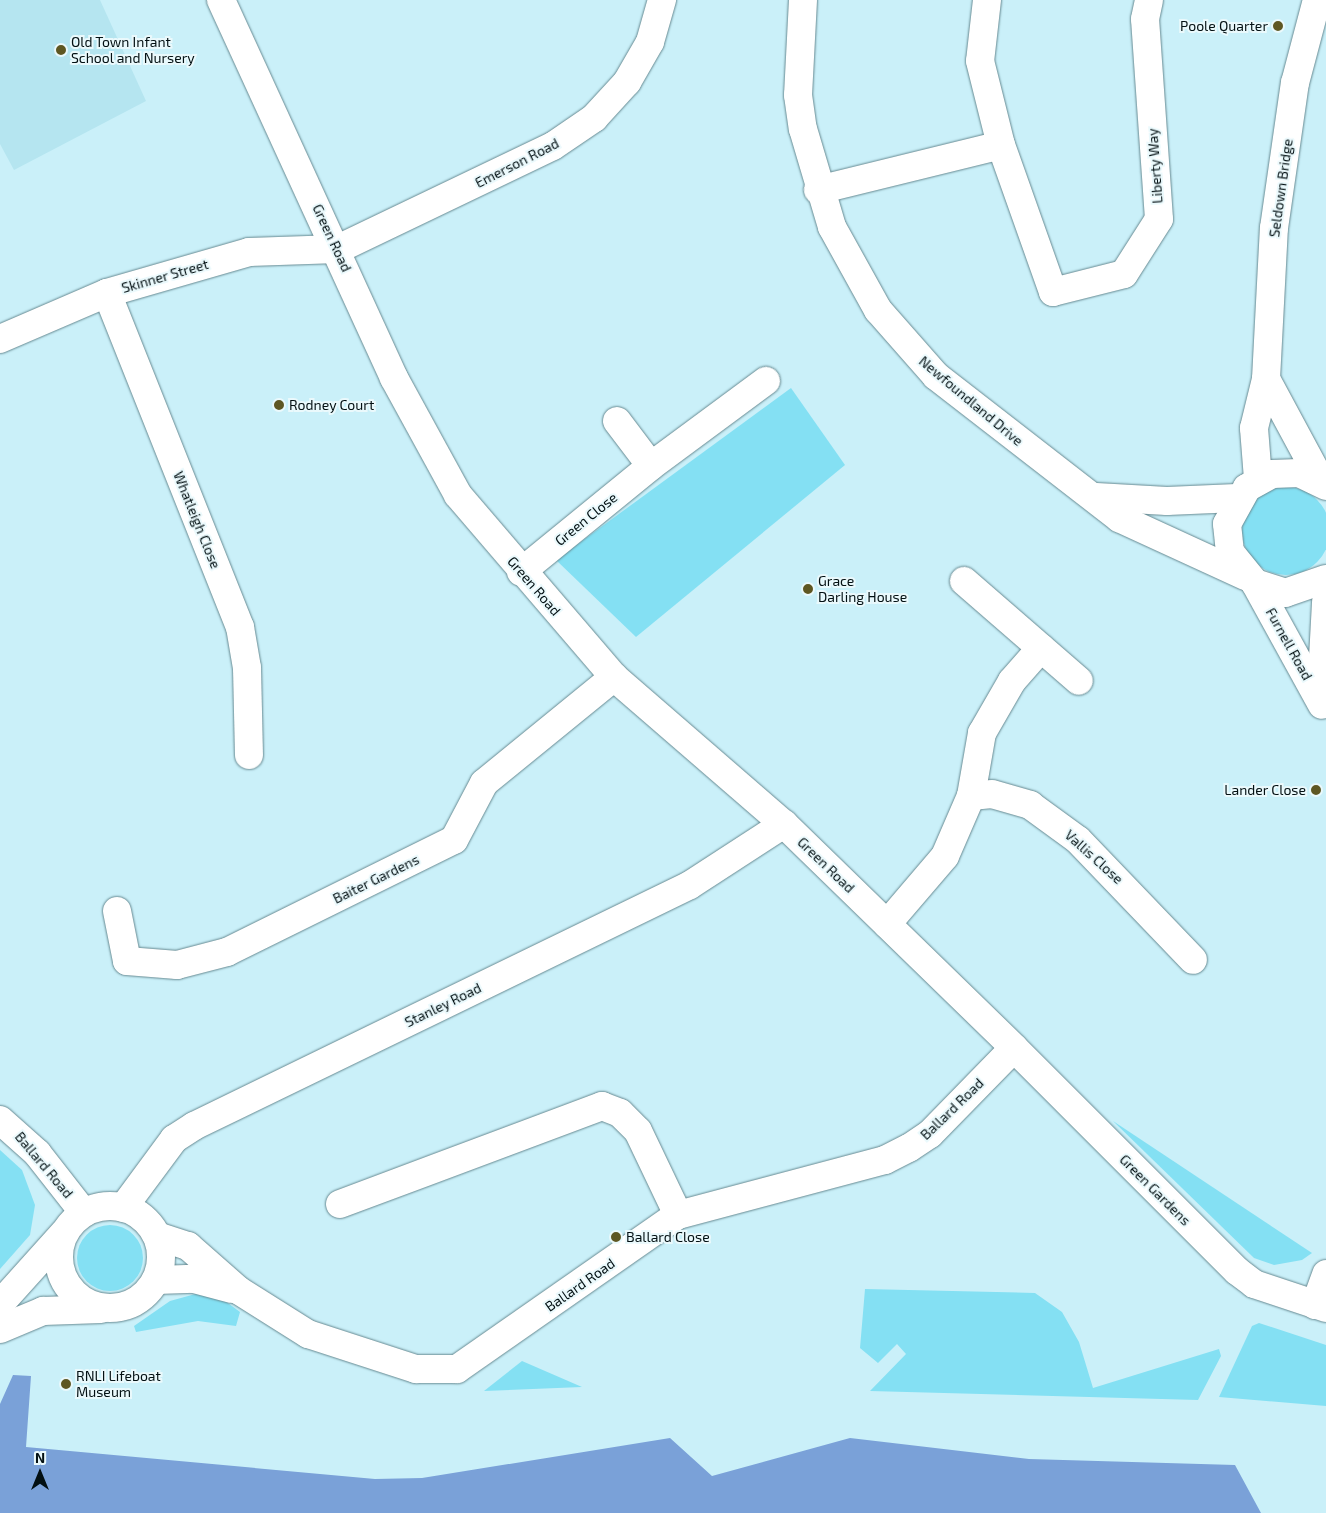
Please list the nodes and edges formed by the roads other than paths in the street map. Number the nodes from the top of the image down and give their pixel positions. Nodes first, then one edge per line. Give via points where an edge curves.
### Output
1 (221, 0) edge
2 (662, 0) edge
3 (803, 0) edge
4 (987, 0) edge
5 (1149, 0) edge
6 (1317, 0) edge
7 (1001, 145) junction
8 (818, 190) junction
9 (338, 250) junction
10 (107, 293) junction
11 (0, 339) edge
12 (1266, 379) junction
13 (766, 381) dead end
14 (617, 421) dead end
15 (651, 466) junction
16 (1258, 479) junction
17 (1323, 484) edge
18 (1096, 497) junction
19 (1238, 498) junction
20 (521, 572) junction
21 (1326, 579) edge
22 (1250, 580) junction
23 (964, 581) dead end
24 (1326, 602) edge
25 (1041, 648) junction
26 (614, 677) junction
27 (1080, 681) dead end
28 (1324, 714) edge
29 (249, 755) dead end
30 (971, 796) junction
31 (784, 824) junction
32 (116, 912) dead end
33 (887, 924) junction
34 (1193, 960) dead end
35 (1014, 1048) junction
36 (0, 1120) edge
37 (340, 1204) dead end
38 (123, 1208) junction
39 (678, 1215) junction
40 (76, 1221) junction
41 (157, 1236) junction
42 (1326, 1274) edge
43 (156, 1280) junction
44 (238, 1290) junction
45 (0, 1304) edge
46 (1320, 1306) edge
47 (110, 1309) junction
48 (0, 1329) edge

1 - 9 street, Green Road
2 - 9 street, Emerson Road via 650,42 638,64 594,118 553,146
3 - 8 street, Newfoundland Drive via 798,96
4 - 7 street, Liberty Way via 980,61
5 - 7 street, Liberty Way via 1145,19 1159,219 1124,274 1053,292
6 - 12 street, Seldown Bridge via 1295,83 1274,228
7 - 8 street
8 - 18 street, Newfoundland Drive via 855,272 908,348 1004,430
9 - 10 street, Skinner Street via 249,252
9 - 20 street, Green Road via 394,378 458,495
10 - 11 street, Skinner Street
10 - 29 street, Whatleigh Close via 240,627 247,668
12 - 16 street, Seldown Bridge via 1254,428
12 - 17 street
13 - 15 street, Green Close
14 - 15 street
15 - 20 street, Green Close
16 - 17 street via 1288,472
16 - 19 street
18 - 19 street via 1167,501
18 - 22 street, Newfoundland Drive via 1119,518 1152,536
19 - 22 street via 1227,538
20 - 26 street, Green Road
21 - 22 street, Newfoundland Drive via 1285,593
22 - 28 street, Furnell Road
23 - 25 street
24 - 28 street, Furnell Road
25 - 27 street
25 - 30 street via 1012,681 982,733
26 - 31 street, Green Road
26 - 32 street, Baiter Gardens via 484,783 454,840 227,952 177,965 127,962
30 - 33 street via 945,856
30 - 34 street, Vallis Close via 992,794 1030,805 1070,834 1134,895
31 - 33 street, Green Road
31 - 38 street, Stanley Road via 690,885 194,1126 174,1139
33 - 35 street, Green Road
35 - 39 street, Ballard Road via 930,1134 885,1160
35 - 46 street, Green Gardens via 1237,1271 1254,1284
36 - 40 street, Ballard Road via 37,1153
37 - 39 street via 602,1106 620,1114 638,1132
38 - 40 street
38 - 41 street via 146,1222
39 - 44 street, Ballard Road via 457,1370 416,1370 308,1334
40 - 45 street
40 - 47 street via 59,1259 69,1288 80,1299
41 - 43 street via 161,1259
41 - 44 street, Ballard Road via 188,1246
42 - 46 street
43 - 44 street, Ballard Road via 194,1279
43 - 47 street via 140,1298
47 - 48 street via 43,1311

